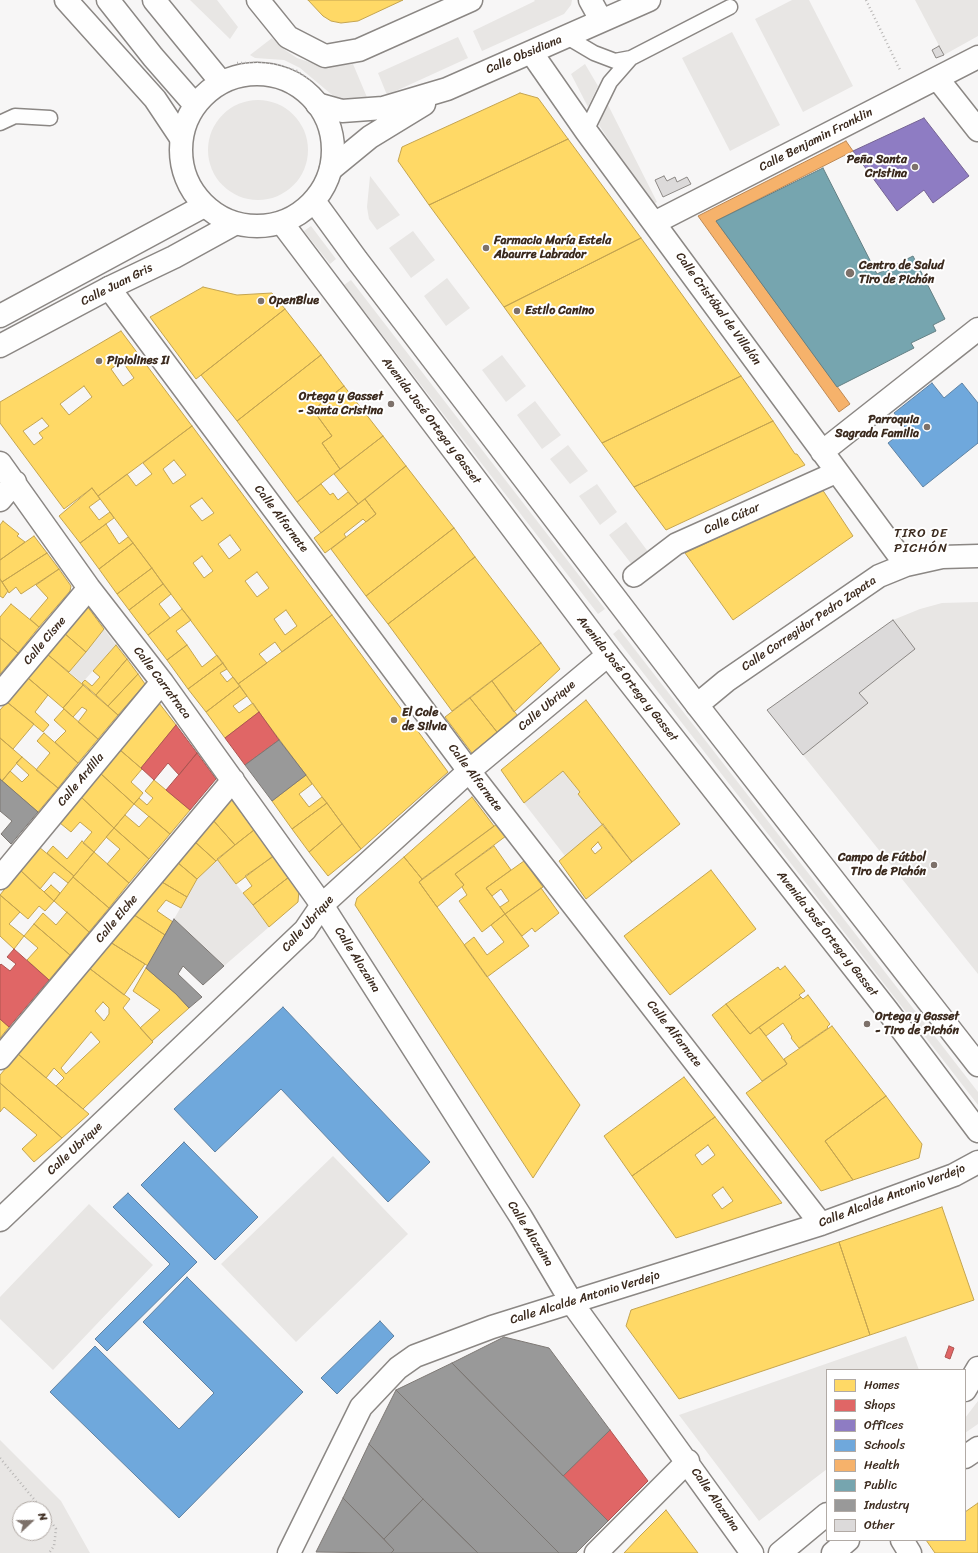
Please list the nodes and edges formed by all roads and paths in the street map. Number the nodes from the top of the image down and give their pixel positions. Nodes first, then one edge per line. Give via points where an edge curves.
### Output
1 (66, 0) edge
2 (108, 0) edge
3 (154, 0) edge
4 (258, 0) edge
5 (471, 0) edge
6 (590, 0) edge
7 (866, 0) edge
8 (643, 1) edge
9 (730, 7) dead end
10 (601, 20) junction
11 (567, 37) junction
12 (531, 52) junction
13 (978, 57) edge
14 (631, 58) junction
15 (903, 76) dead end
16 (938, 78) junction
17 (221, 82) junction
18 (447, 89) junction
19 (195, 104) junction
20 (317, 104) junction
21 (50, 118) dead end
22 (0, 123) edge
23 (978, 130) edge
24 (586, 131) junction
25 (181, 138) junction
26 (331, 169) junction
27 (314, 201) junction
28 (204, 206) junction
29 (654, 222) junction
30 (282, 223) junction
31 (234, 224) junction
32 (109, 288) junction
33 (0, 316) edge
34 (978, 329) edge
35 (0, 346) edge
36 (822, 452) junction
37 (0, 463) edge
38 (837, 472) junction
39 (15, 482) junction
40 (0, 500) edge
41 (978, 556) edge
42 (906, 565) junction
43 (634, 576) dead end
44 (89, 588) junction
45 (608, 655) junction
46 (162, 682) junction
47 (0, 694) edge
48 (697, 705) junction
49 (469, 771) junction
50 (233, 780) junction
51 (0, 878) edge
52 (322, 905) junction
53 (0, 1058) edge
54 (978, 1064) edge
55 (978, 1131) edge
56 (978, 1162) edge
57 (0, 1220) edge
58 (820, 1224) junction
59 (572, 1303) junction
60 (978, 1368) edge
61 (966, 1388) edge
62 (978, 1448) edge
63 (966, 1456) edge
64 (0, 1458) edge
65 (688, 1462) junction
66 (35, 1501) edge
67 (826, 1515) edge
68 (52, 1523) edge
69 (847, 1541) edge
70 (903, 1541) edge
71 (49, 1553) edge
72 (289, 1553) edge
73 (596, 1553) edge
74 (752, 1553) edge
75 (780, 1553) edge
76 (833, 1553) edge
77 (910, 1553) edge

1 - 25 main road via 155,99
2 - 19 main road via 152,57
3 - 17 main road
4 - 5 main road via 288,37 325,56 359,50
6 - 10 main road
7 - 15 path
8 - 10 main road, Calle Obsidiana
9 - 14 lane
10 - 11 main road, Calle Obsidiana
11 - 12 main road, Calle Obsidiana
11 - 14 lane via 594,53 615,61
12 - 18 main road, Calle Obsidiana
12 - 24 main road, Calle Cristóbal de Villalón
13 - 16 main road, Calle Benjamin Franklin
14 - 24 lane via 610,82
16 - 23 main road
16 - 29 main road, Calle Benjamin Franklin
17 - 19 main road via 206,92
17 - 20 main road via 241,75 262,74 283,78 302,89
18 - 20 main road, Calle Obsidiana via 383,108 342,111
18 - 26 main road, Calle Obsidiana via 370,137
19 - 25 main road
20 - 26 main road via 328,124 332,139
21 - 22 lane via 15,116
24 - 29 main road, Calle Cristóbal de Villalón
25 - 28 main road via 180,149 186,180
26 - 27 main road
27 - 30 main road via 300,214
27 - 48 main road
28 - 31 main road
28 - 33 main road
29 - 36 main road, Calle Cristóbal de Villalón
30 - 31 main road via 266,227
30 - 45 main road, Avenida José Ortega y Gasset
31 - 32 main road, Calle Juan Gris via 174,257
32 - 35 main road, Calle Juan Gris
32 - 49 main road, Calle Alfarnate
34 - 36 main road
36 - 38 main road, Calle Cristóbal de Villalón
37 - 39 main road, Calle Carratraca
38 - 42 main road, Calle Cristóbal de Villalón
38 - 43 street, Calle Cútar via 676,544
39 - 40 main road
39 - 44 main road, Calle Carratraca
41 - 42 main road, Calle Corregidor Pedro Zapata via 942,557
42 - 48 main road, Calle Corregidor Pedro Zapata via 879,576 853,592 726,681
44 - 46 main road, Calle Carratraca
44 - 47 main road, Calle Cisne
45 - 49 main road, Calle Ubrique
45 - 55 main road, Avenida José Ortega y Gasset via 887,1010
46 - 50 main road, Calle Carratraca
46 - 51 main road, Calle Ardilla
48 - 54 main road
49 - 52 main road, Calle Ubrique
49 - 58 main road, Calle Alfarnate
50 - 52 main road, Calle Carratraca
50 - 53 main road, Calle Elche
52 - 57 main road, Calle Ubrique via 305,930
52 - 59 main road, Calle Alozaina via 521,1217
56 - 58 main road, Calle Alcalde Antonio Verdejo via 954,1175
58 - 59 main road, Calle Alcalde Antonio Verdejo
59 - 65 main road, Calle Alozaina
59 - 72 main road, Calle Alcalde Antonio Verdejo via 492,1327 415,1356 398,1368 361,1408
60 - 61 main road
62 - 63 main road
64 - 66 path
65 - 73 main road
65 - 74 main road, Calle Alozaina
67 - 75 main road
68 - 71 path via 56,1529 54,1546
69 - 76 main road
70 - 77 main road

